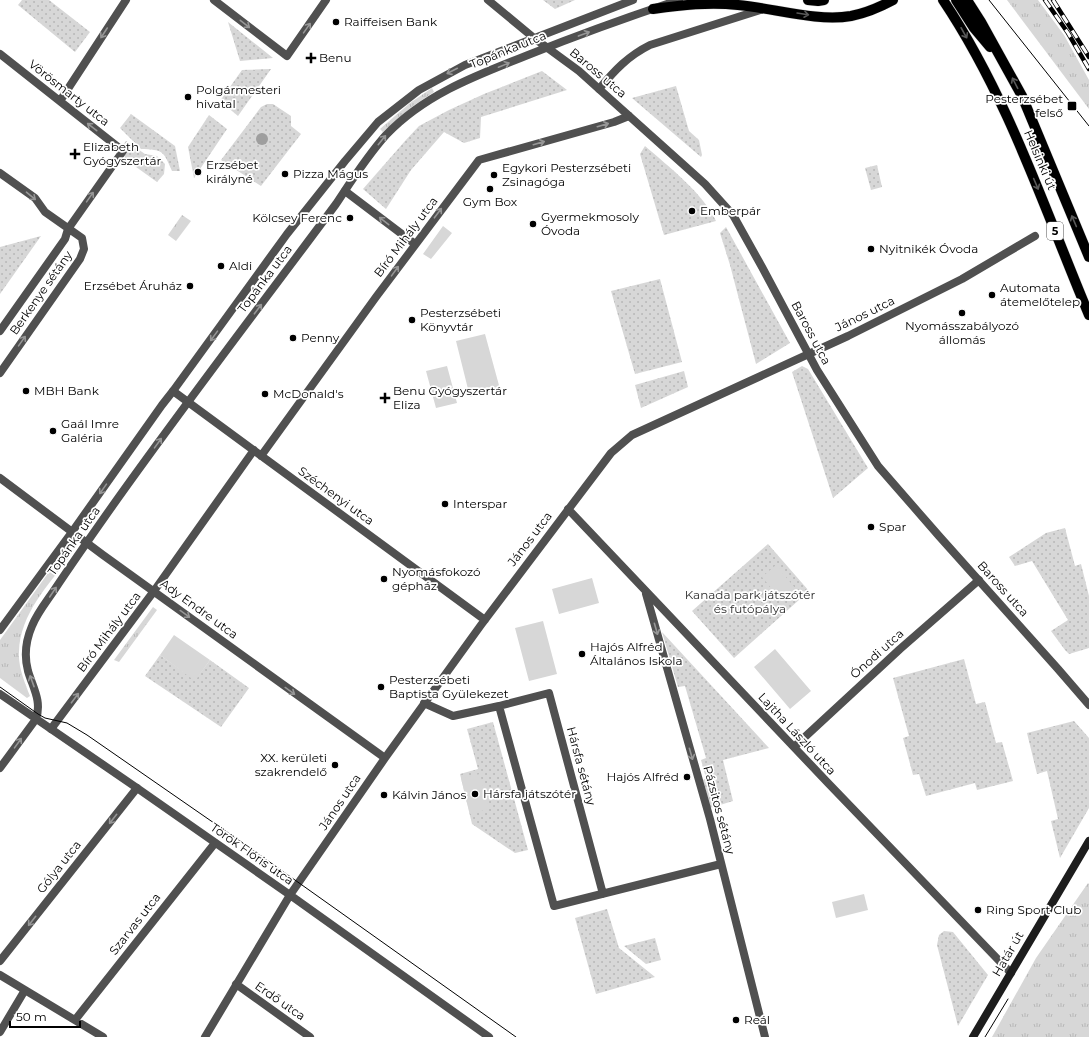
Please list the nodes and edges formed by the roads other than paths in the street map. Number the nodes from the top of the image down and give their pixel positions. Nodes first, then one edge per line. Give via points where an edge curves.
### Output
1 (126, 0) edge
2 (214, 0) edge
3 (326, 0) edge
4 (488, 0) edge
5 (633, 0) edge
6 (679, 0) edge
7 (808, 0) edge
8 (824, 0) edge
9 (893, 0) edge
10 (943, 0) edge
11 (956, 0) edge
12 (967, 0) edge
13 (764, 8) junction
14 (653, 9) junction
15 (534, 38) junction
16 (547, 47) junction
17 (0, 54) edge
18 (1008, 68) junction
19 (599, 89) junction
20 (60, 101) junction
21 (629, 116) junction
22 (0, 173) edge
23 (345, 190) junction
24 (68, 229) junction
25 (1035, 236) dead end
26 (415, 244) junction
27 (1089, 257) edge
28 (1089, 315) edge
29 (0, 331) edge
30 (808, 354) junction
31 (0, 373) edge
32 (173, 391) junction
33 (188, 402) junction
34 (254, 450) junction
35 (261, 456) junction
36 (0, 478) edge
37 (568, 508) junction
38 (72, 532) junction
39 (87, 543) junction
40 (979, 580) junction
41 (154, 591) junction
42 (646, 591) junction
43 (485, 620) junction
44 (0, 630) edge
45 (0, 694) edge
46 (424, 703) junction
47 (1089, 705) edge
48 (499, 706) junction
49 (36, 719) junction
50 (51, 729) junction
51 (794, 747) junction
52 (385, 758) junction
53 (0, 768) edge
54 (137, 788) junction
55 (1089, 841) edge
56 (215, 843) junction
57 (721, 864) junction
58 (603, 894) junction
59 (290, 895) junction
60 (0, 961) edge
61 (1011, 973) junction
62 (0, 975) edge
63 (236, 984) junction
64 (25, 990) junction
65 (75, 1020) junction
66 (0, 1032) edge
67 (103, 1037) edge
68 (205, 1037) edge
69 (310, 1037) edge
70 (489, 1037) edge
71 (765, 1037) edge
72 (973, 1037) edge

1 -> 20 street
2 -> 3 street via 287,56
4 - 15 street, Baross utca
5 - 15 street, Topánka utca
6 - 14 street, Topánka utca
7 - 8 main road
13 -> 9 main road via 810,16 850,16 875,10
10 -> 28 main road, Helsinki út / 5 via 962,28 1000,100
11 - 18 main road via 974,28
12 - 18 main road, Helsinki út / 5
13 - 14 main road via 716,3
13 - 19 street via 650,45 636,52 619,66
16 -> 14 street, Topánka utca
15 - 16 street, Baross utca
15 -> 32 street, Topánka utca via 443,76 419,90 378,122 287,234
16 - 19 street, Baross utca
23 -> 16 street, Topánka utca via 386,135 426,102 473,77
17 - 20 street, Vörösmarty utca
27 -> 18 main road, Helsinki út / 5
19 - 21 street, Baross utca
24 -> 20 street, Vörösmarty utca via 123,151
26 -> 21 street, Bíró Mihály utca via 479,160
21 - 30 street, Baross utca via 705,184 733,215
22 -> 24 street, Berkenye sétány via 35,198 45,212
26 -> 23 street
33 -> 23 street, Topánka utca
24 - 29 street, Berkenye sétány via 65,239
31 -> 24 street, Berkenye sétány via 80,259 84,249 82,238
25 - 30 street, János utca via 962,279
35 -> 26 street, Bíró Mihály utca
30 - 37 street, János utca via 632,435 611,453
30 - 40 street, Baross utca via 878,466
32 - 33 street, Széchenyi utca
32 -> 38 street, Topánka utca
33 - 34 street, Széchenyi utca
39 -> 33 street, Topánka utca
34 - 35 street, Széchenyi utca
34 - 41 street, Bíró Mihály utca
35 - 43 street, Széchenyi utca
36 - 38 street, Ady Endre utca
37 - 42 street, Lajtha László utca
37 - 43 street, János utca
38 - 39 street, Ady Endre utca
38 - 44 street, Topánka utca
39 - 41 street, Ady Endre utca
49 -> 39 street, Topánka utca via 39,706 28,671 27,641 32,625
40 - 47 street, Baross utca
40 - 51 street, Ónodi utca
50 -> 41 street, Bíró Mihály utca
41 -> 52 street, Ady Endre utca
42 - 51 street, Lajtha László utca
42 -> 57 street, Pázsitos sétány
43 - 46 street, János utca
45 - 49 street, Török Flóris utca
46 - 48 street, Hársfa sétány via 453,716
46 - 52 street, János utca
48 - 58 street via 554,906
48 - 58 street, Hársfa sétány via 549,693
49 - 50 street, Török Flóris utca
53 -> 49 street
50 - 54 street, Török Flóris utca
51 - 61 street, Lajtha László utca
52 - 59 street, János utca
54 - 56 street, Török Flóris utca
54 -> 60 street, Gólya utca
55 - 61 main road, Határ út
56 - 59 street, Török Flóris utca
56 - 65 street, Szarvas utca
57 - 58 street
57 - 71 street, Pázsitos sétány
59 - 63 street, János utca
59 - 70 street, Török Flóris utca
61 - 72 main road, Határ út
62 - 64 street
63 - 68 street, János utca
63 - 69 street, Erdő utca
64 - 65 street
64 - 66 street
65 - 67 street

